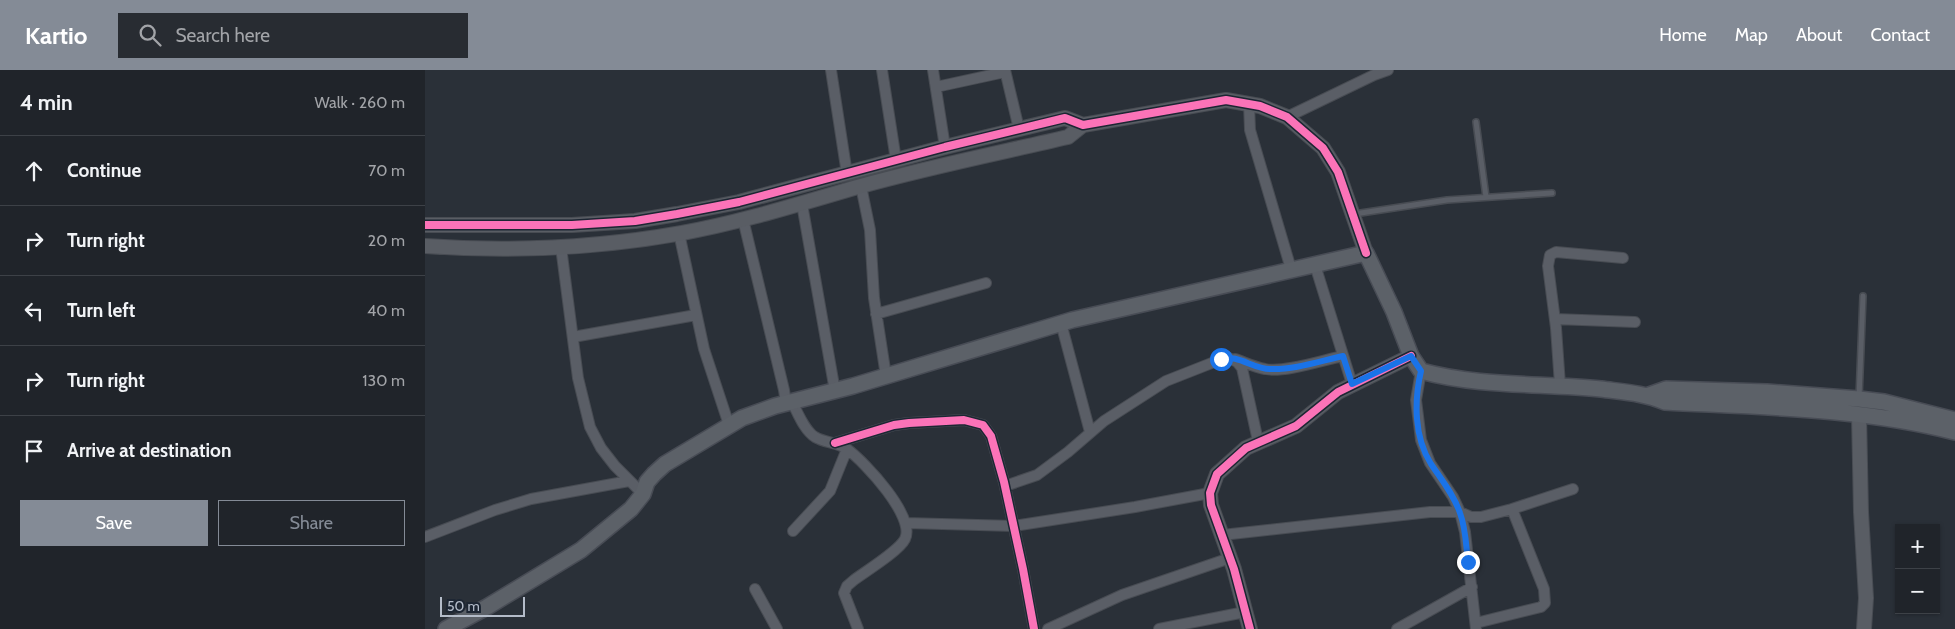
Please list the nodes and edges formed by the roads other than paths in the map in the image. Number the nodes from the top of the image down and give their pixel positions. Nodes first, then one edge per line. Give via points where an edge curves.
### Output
1 (831, 70) edge
2 (883, 70) edge
3 (933, 70) edge
4 (1388, 70) edge
5 (1005, 71) edge
6 (1375, 72) edge
7 (936, 87) junction
8 (1249, 104) junction
9 (1287, 117) junction
10 (1477, 122) dead end
11 (1083, 125) junction
12 (1019, 129) junction
13 (945, 147) junction
14 (896, 160) junction
15 (847, 174) junction
16 (861, 186) junction
17 (1552, 193) dead end
18 (1486, 197) junction
19 (802, 204) junction
20 (1353, 214) junction
21 (743, 219) junction
22 (425, 224) edge
23 (679, 234) junction
24 (425, 246) edge
25 (561, 246) junction
26 (1366, 253) junction
27 (1623, 258) dead end
28 (1315, 265) junction
29 (1291, 270) junction
30 (985, 283) dead end
31 (1863, 296) dead end
32 (875, 314) junction
33 (696, 315) junction
34 (1555, 319) junction
35 (1635, 322) dead end
36 (1061, 324) junction
37 (573, 337) junction
38 (1343, 356) junction
39 (1411, 356) junction
40 (1232, 358) junction
41 (1421, 371) junction
42 (886, 376) junction
43 (1352, 384) junction
44 (1559, 385) junction
45 (835, 391) junction
46 (1649, 395) junction
47 (1859, 399) junction
48 (789, 403) junction
49 (1859, 415) junction
50 (1955, 420) edge
51 (729, 425) junction
52 (1090, 432) junction
53 (1955, 432) edge
54 (835, 442) junction
55 (1258, 442) junction
56 (847, 449) junction
57 (629, 481) junction
58 (1005, 486) junction
59 (1573, 489) dead end
60 (1210, 492) junction
61 (643, 494) junction
62 (1512, 509) junction
63 (1460, 512) junction
64 (906, 523) junction
65 (1014, 526) junction
66 (793, 531) dead end
67 (1222, 535) junction
68 (425, 536) edge
69 (1230, 558) junction
70 (1472, 587) junction
71 (755, 589) dead end
72 (1245, 612) junction
73 (1476, 626) edge
74 (1052, 628) edge
75 (446, 629) edge
76 (777, 629) edge
77 (858, 629) edge
78 (1034, 629) edge
79 (1159, 629) edge
80 (1250, 629) edge
81 (1397, 629) edge
82 (1864, 629) edge

1 - 15 street
2 - 14 street
3 - 7 street
4 - 6 street
5 - 7 street
5 - 12 street
6 - 9 street
7 - 13 street
8 - 9 street
8 - 11 street via 1226,100
8 - 29 street via 1252,135
9 - 20 street via 1323,148 1338,172
10 - 18 lane
11 - 12 street via 1065,118
11 - 16 street via 1068,138
12 - 13 street
13 - 14 street
14 - 15 street
15 - 22 street via 739,202 635,221 572,225
16 - 19 street
16 - 32 street via 870,230
17 - 18 lane
18 - 20 lane
19 - 21 street
19 - 45 street
20 - 26 street
21 - 23 street
21 - 48 street
23 - 25 street
23 - 33 street
24 - 25 street
25 - 37 street
26 - 28 main road
26 - 39 main road
27 - 34 street via 1556,252 1550,255 1548,266
28 - 29 main road
28 - 38 street
29 - 36 main road
30 - 32 street
31 - 47 lane
32 - 42 street
33 - 37 street
33 - 51 street via 711,374
34 - 35 street
34 - 44 street
36 - 42 main road
36 - 52 street
37 - 57 street via 578,378 590,427 601,448
38 - 40 street via 1273,370
38 - 43 street
39 - 41 main road
39 - 43 street
40 - 52 street via 1176,376
40 - 55 street via 1242,368
41 - 44 main road via 1466,381
41 - 63 street via 1416,400 1421,440 1427,457
42 - 45 main road
43 - 55 street via 1296,426
44 - 46 main road
45 - 48 main road
46 - 47 main road via 1666,389
46 - 49 main road via 1665,402
47 - 49 street
47 - 50 main road
48 - 51 main road
48 - 54 street via 815,437
49 - 53 main road
49 - 82 street via 1866,598
51 - 61 main road via 665,464 647,482
52 - 58 street via 1037,475
54 - 56 street
54 - 58 street via 894,425 948,420 977,422 991,436
55 - 60 street via 1245,448 1224,466
56 - 64 street via 876,477
56 - 66 street via 830,491
57 - 61 street
57 - 68 street via 531,499
58 - 65 street
59 - 62 street
60 - 65 street
60 - 67 street via 1211,505
61 - 75 main road via 625,514 581,550
62 - 63 street via 1481,517
62 - 73 street via 1543,589 1545,603 1541,607
63 - 67 street via 1420,513
63 - 70 street
64 - 65 street
64 - 77 street via 907,532 901,545 847,586 844,593
65 - 78 street
67 - 69 street
69 - 72 street
69 - 74 street via 1122,595
70 - 73 street
70 - 81 street
71 - 76 street
72 - 79 street
72 - 80 street

